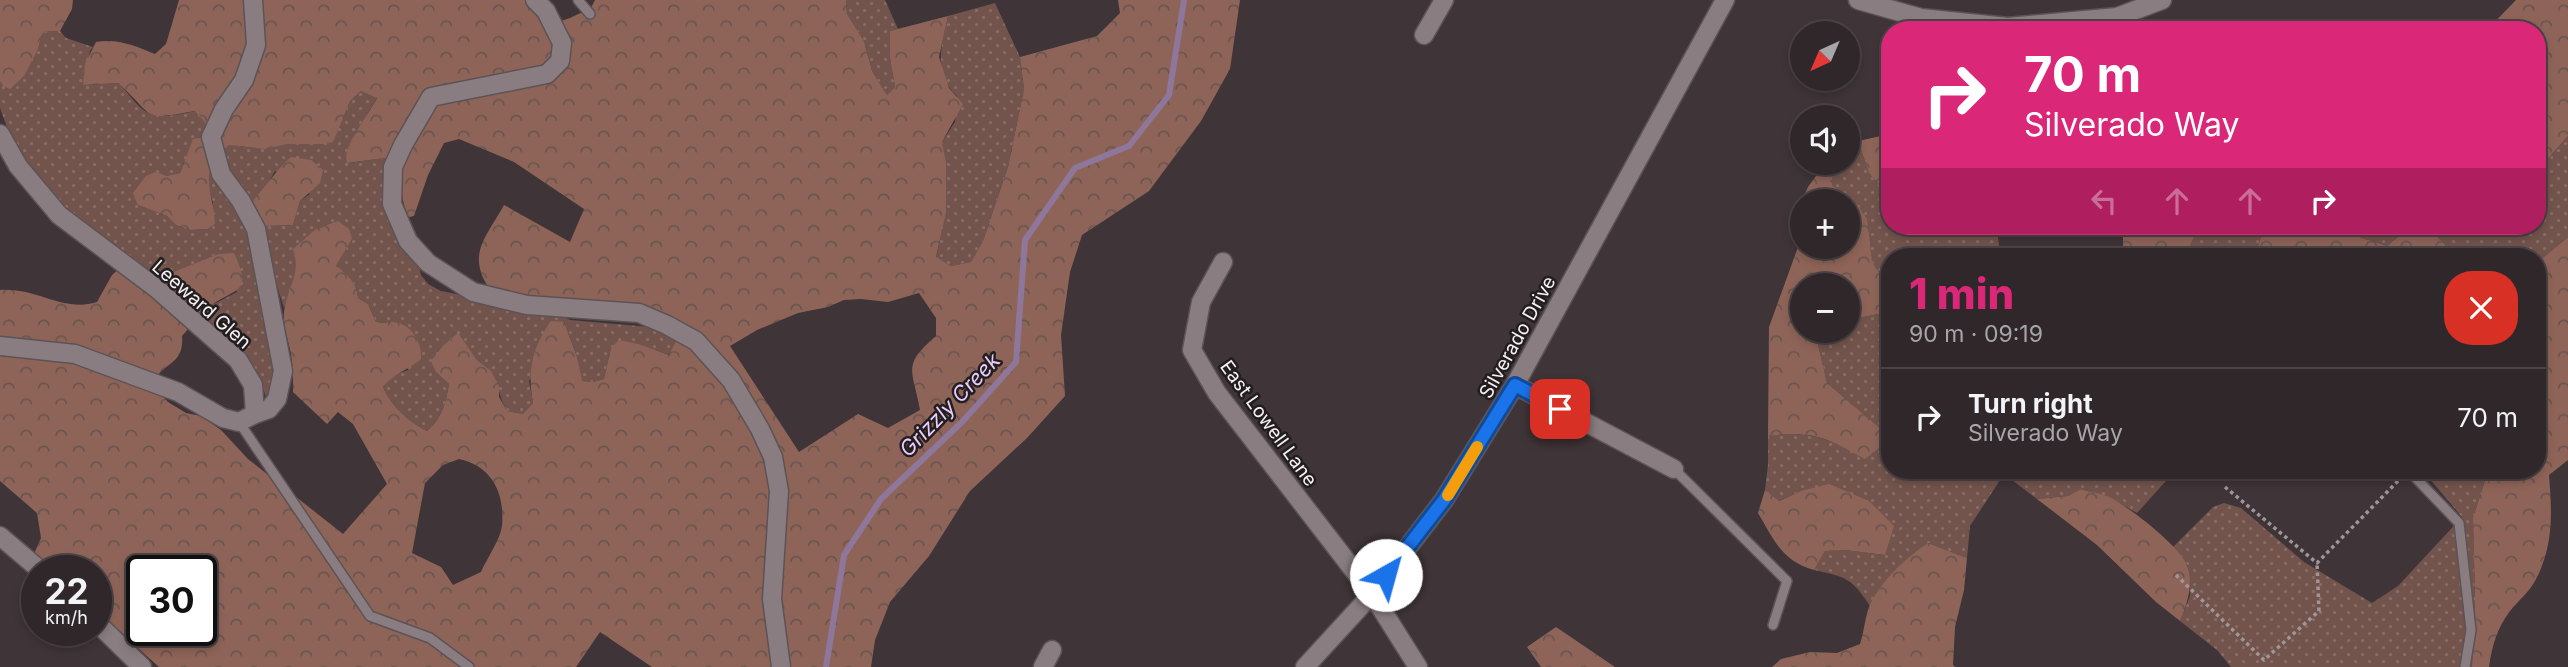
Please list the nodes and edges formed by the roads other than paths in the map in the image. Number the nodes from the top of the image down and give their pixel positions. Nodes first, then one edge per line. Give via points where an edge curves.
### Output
1 (253, 0) edge
2 (536, 0) edge
3 (579, 0) edge
4 (1444, 0) edge
5 (1725, 0) edge
6 (1858, 0) edge
7 (2162, 0) edge
8 (590, 14) dead end
9 (1950, 21) edge
10 (2073, 21) edge
11 (1424, 35) dead end
12 (0, 134) edge
13 (1223, 262) dead end
14 (0, 346) edge
15 (1515, 385) junction
16 (247, 418) junction
17 (1674, 469) joint
18 (2417, 479) edge
19 (0, 537) edge
20 (22, 555) edge
21 (1372, 594) junction
22 (1773, 625) dead end
23 (112, 638) edge
24 (1052, 650) dead end
25 (142, 667) edge
26 (469, 667) edge
27 (780, 667) edge
28 (1043, 667) edge
29 (1305, 667) edge
30 (1418, 667) edge
31 (2465, 667) edge

1 - 16 street via 256,45 244,80 211,137 221,174 256,229 284,371 277,399
2 - 27 street via 562,43 560,61 547,74 431,97 393,167 392,204 408,241 428,263 473,292 527,305 639,313 696,341 731,380 773,457 779,491 772,599
3 - 8 lane
4 - 11 street
5 - 15 street, Silverado Drive
6 - 9 street via 1921,18
7 - 10 street via 2117,17
12 - 16 street, Leeward Glen via 18,166 59,215 156,288 238,360 253,385
13 - 21 street, East Lowell Lane via 1201,302 1192,350 1217,393
14 - 16 street via 75,354 178,392 223,418
15 - 17 street
15 - 21 street, Silverado Drive via 1444,500
16 - 26 lane via 370,617 430,638
17 - 22 lane via 1787,581
18 - 31 lane via 2459,523 2472,630
19 - 20 street
21 - 29 street, Silverado Drive
21 - 30 street, East Lowell Lane
23 - 25 street
24 - 28 street

